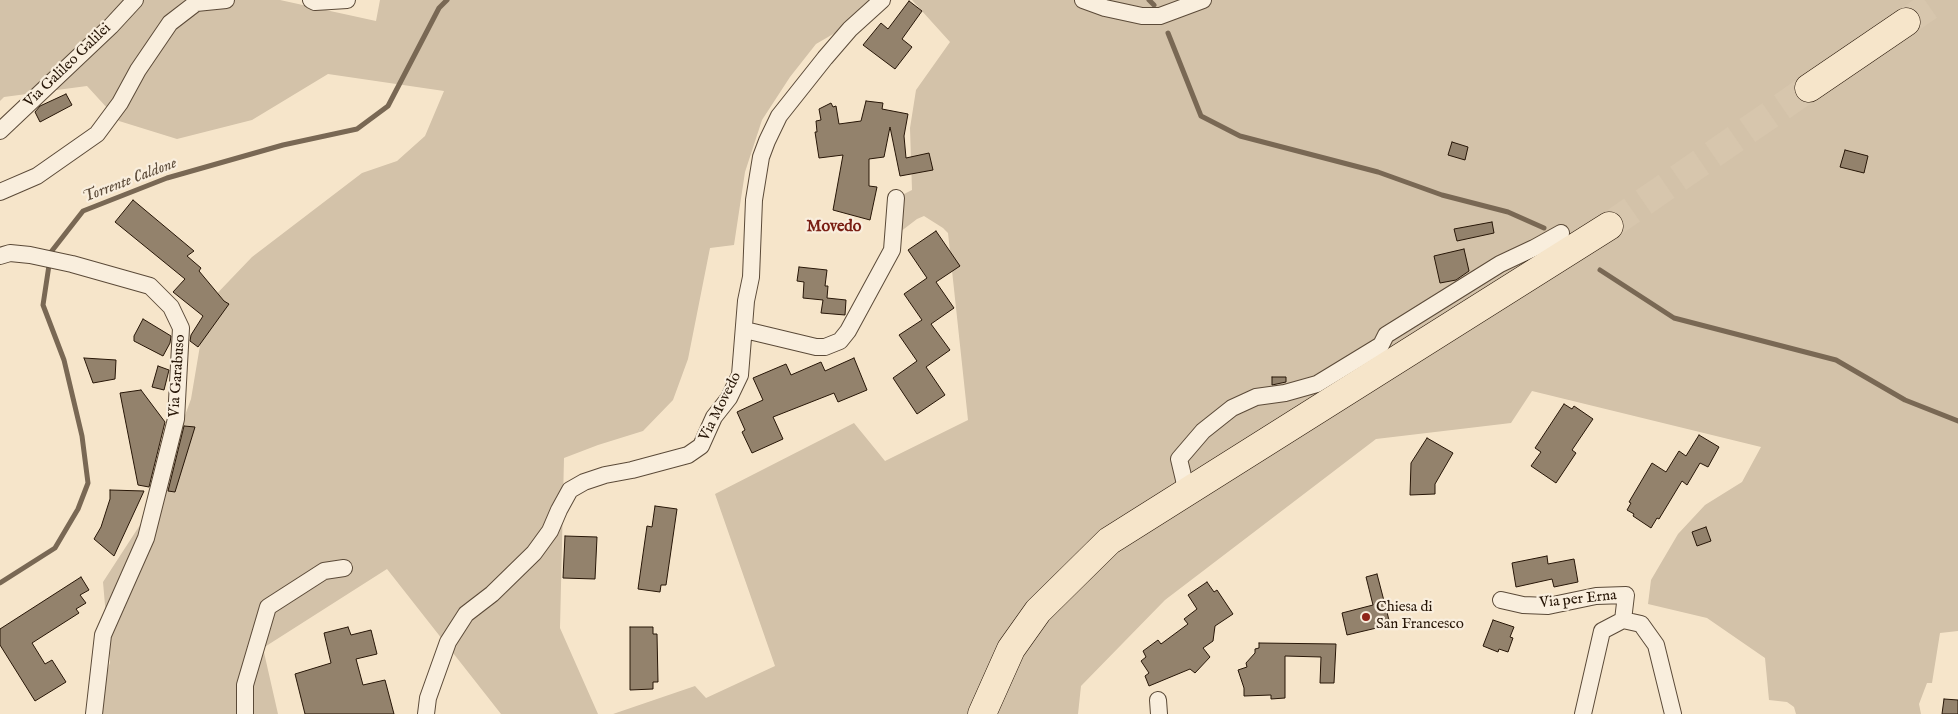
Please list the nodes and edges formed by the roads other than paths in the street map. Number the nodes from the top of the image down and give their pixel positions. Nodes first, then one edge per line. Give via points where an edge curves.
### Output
1 (135, 0) edge
2 (180, 0) edge
3 (226, 0) edge
4 (311, 0) edge
5 (347, 0) edge
6 (882, 0) edge
7 (1083, 0) edge
8 (1203, 0) edge
9 (1906, 22) tunnel mouth
10 (170, 23) junction
11 (1809, 88) tunnel mouth
12 (0, 132) edge
13 (0, 192) edge
14 (896, 198) dead end
15 (1610, 226) tunnel mouth
16 (1562, 233) dead end
17 (0, 256) edge
18 (745, 330) junction
19 (1185, 494) junction
20 (344, 568) dead end
21 (1501, 600) dead end
22 (1622, 620) junction
23 (94, 714) edge
24 (245, 714) edge
25 (426, 714) edge
26 (982, 714) edge
27 (1583, 714) edge
28 (1673, 714) edge

1 - 12 street, Via Galileo Galilei
2 - 10 street
3 - 10 street via 196,3
4 - 5 street
6 - 18 street, Via Movedo via 850,29 779,116 761,157 755,192
7 - 8 street via 1142,16 1160,16
9 - 11 highway
10 - 13 street via 97,134 37,176
14 - 18 street via 892,250 840,341 816,347
15 - 19 highway
16 - 19 street via 1500,264 1386,335 1381,345 1317,384 1256,397 1232,408 1203,431 1180,459
17 - 23 street, Via Garabuso via 10,253 30,255 150,286 171,307 181,328 176,419 146,538 103,635
18 - 25 street, Via Movedo via 740,376 714,417 701,446 688,455 606,475 570,490 550,531 534,553 466,614 448,642 428,698
19 - 26 highway via 1109,541 1038,611 1012,649
20 - 24 street via 324,570 268,607 245,685
21 - 22 street, Via per Erna via 1548,606 1596,596 1626,595
22 - 27 street via 1602,631
22 - 28 street via 1641,624 1656,645

